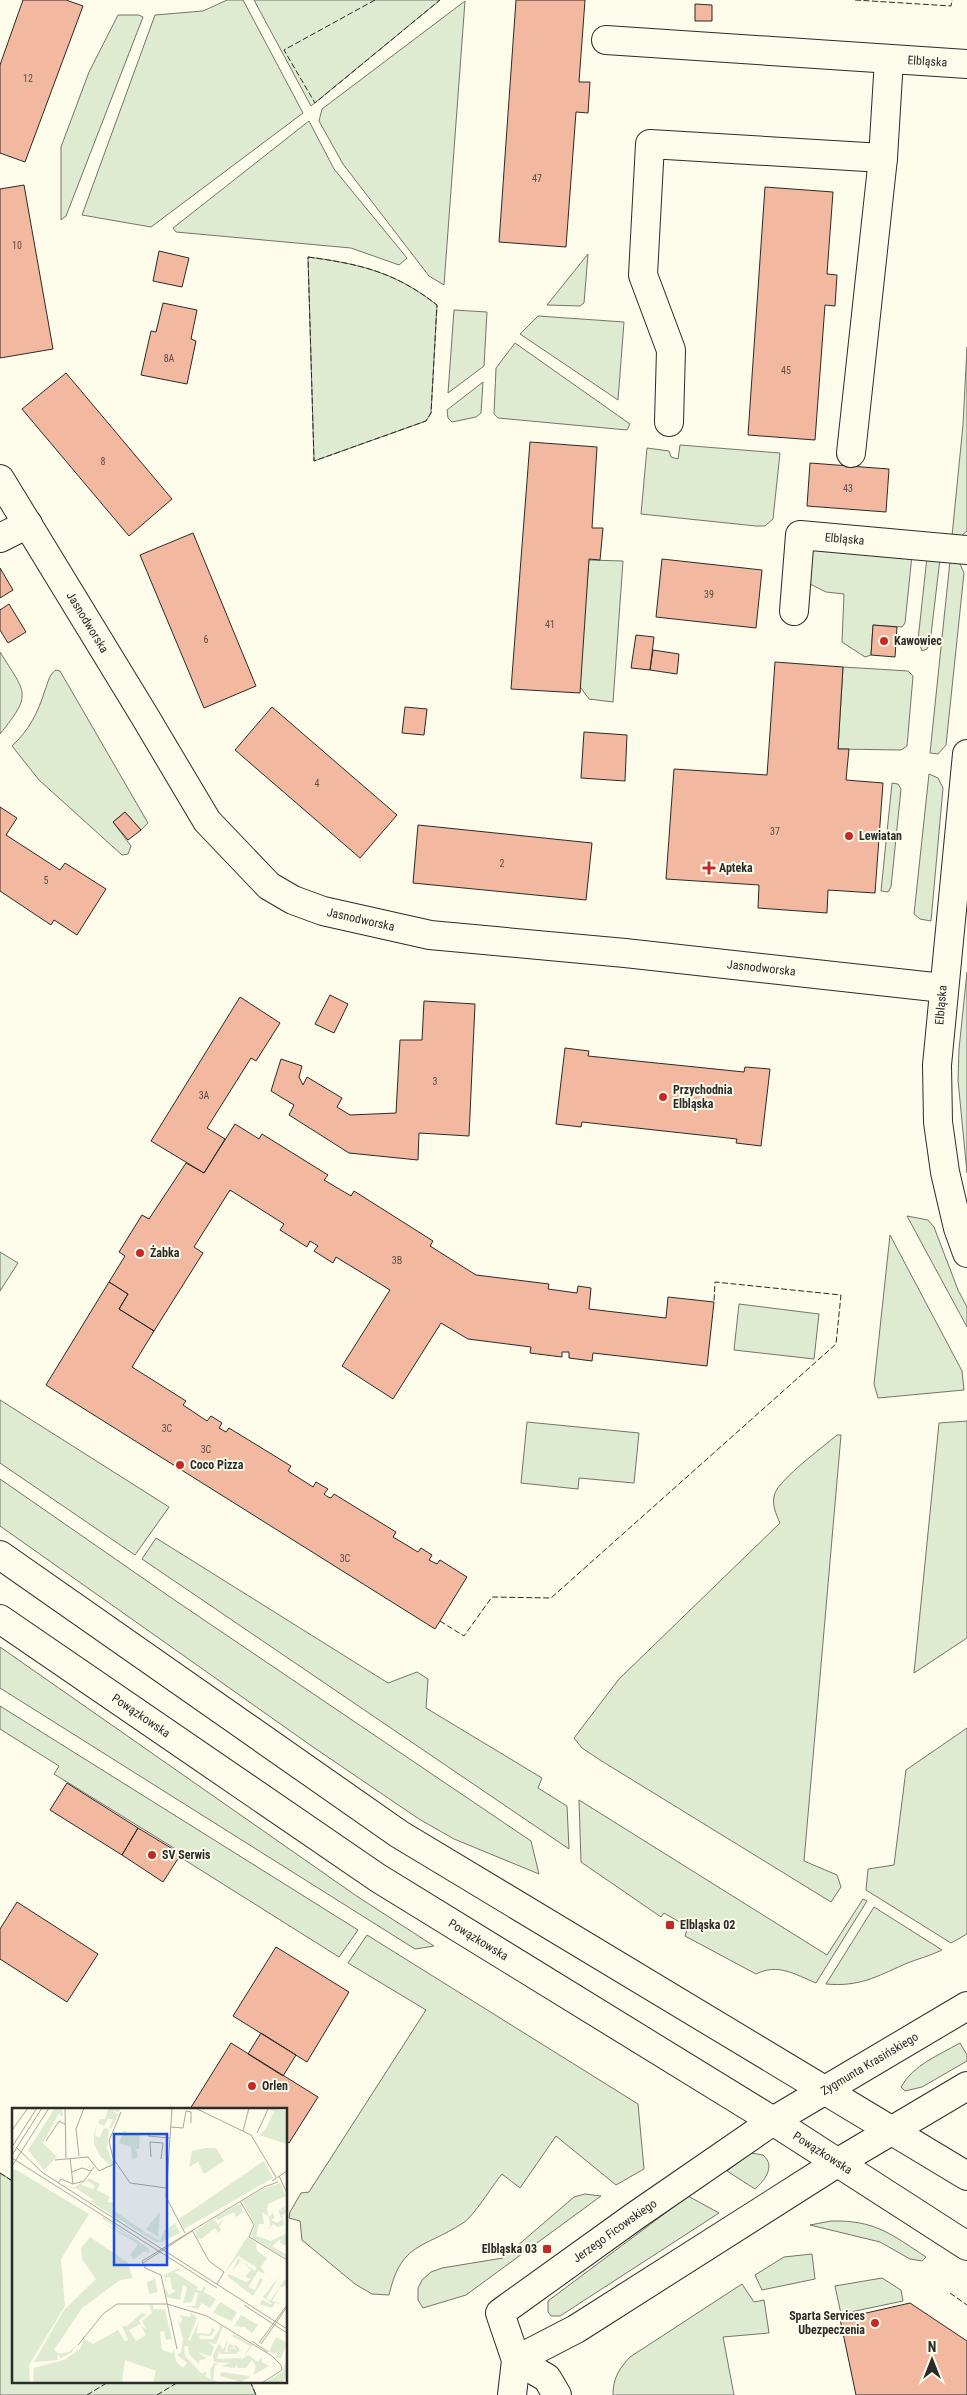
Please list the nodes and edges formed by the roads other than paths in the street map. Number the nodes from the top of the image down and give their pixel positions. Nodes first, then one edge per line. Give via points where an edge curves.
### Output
1 (606, 40) dead end
2 (889, 59) junction
3 (967, 64) edge
4 (882, 158) junction
5 (669, 422) dead end
6 (851, 453) dead end
7 (0, 479) edge
8 (28, 524) junction
9 (0, 538) edge
10 (967, 550) edge
11 (794, 611) dead end
12 (967, 754) edge
13 (942, 988) junction
14 (967, 1253) edge
15 (0, 1555) edge
16 (0, 1619) edge
17 (967, 2006) edge
18 (967, 2086) edge
19 (824, 2090) junction
20 (773, 2121) junction
21 (894, 2130) junction
22 (837, 2163) junction
23 (967, 2176) edge
24 (967, 2246) edge
25 (516, 2360) junction
26 (512, 2395) edge
27 (557, 2395) edge

1 - 2 street, Elbląska
2 - 3 street, Elbląska
2 - 4 street
4 - 5 street via 650,144 643,275 671,350
4 - 6 street
7 - 8 street, Jasnodworska
8 - 9 street
8 - 13 street, Jasnodworska via 207,821 268,886 293,900 323,911 430,935
10 - 11 street, Elbląska via 800,535
12 - 13 street, Elbląska
13 - 14 street, Elbląska via 937,1065 938,1122 947,1182
15 - 19 street via 399,1834
16 - 20 street, Powązkowska via 378,1878
17 - 19 street, Zygmunta Krasińskiego
18 - 21 street
19 - 20 street, Zygmunta Krasińskiego
19 - 21 street
20 - 22 street, Powązkowska
20 - 25 street, Jerzego Ficowskiego via 500,2313
21 - 22 street
21 - 23 street
22 - 24 street, Powązkowska
22 - 25 street via 576,2329
25 - 26 street, Jerzego Ficowskiego
25 - 27 street via 547,2378

